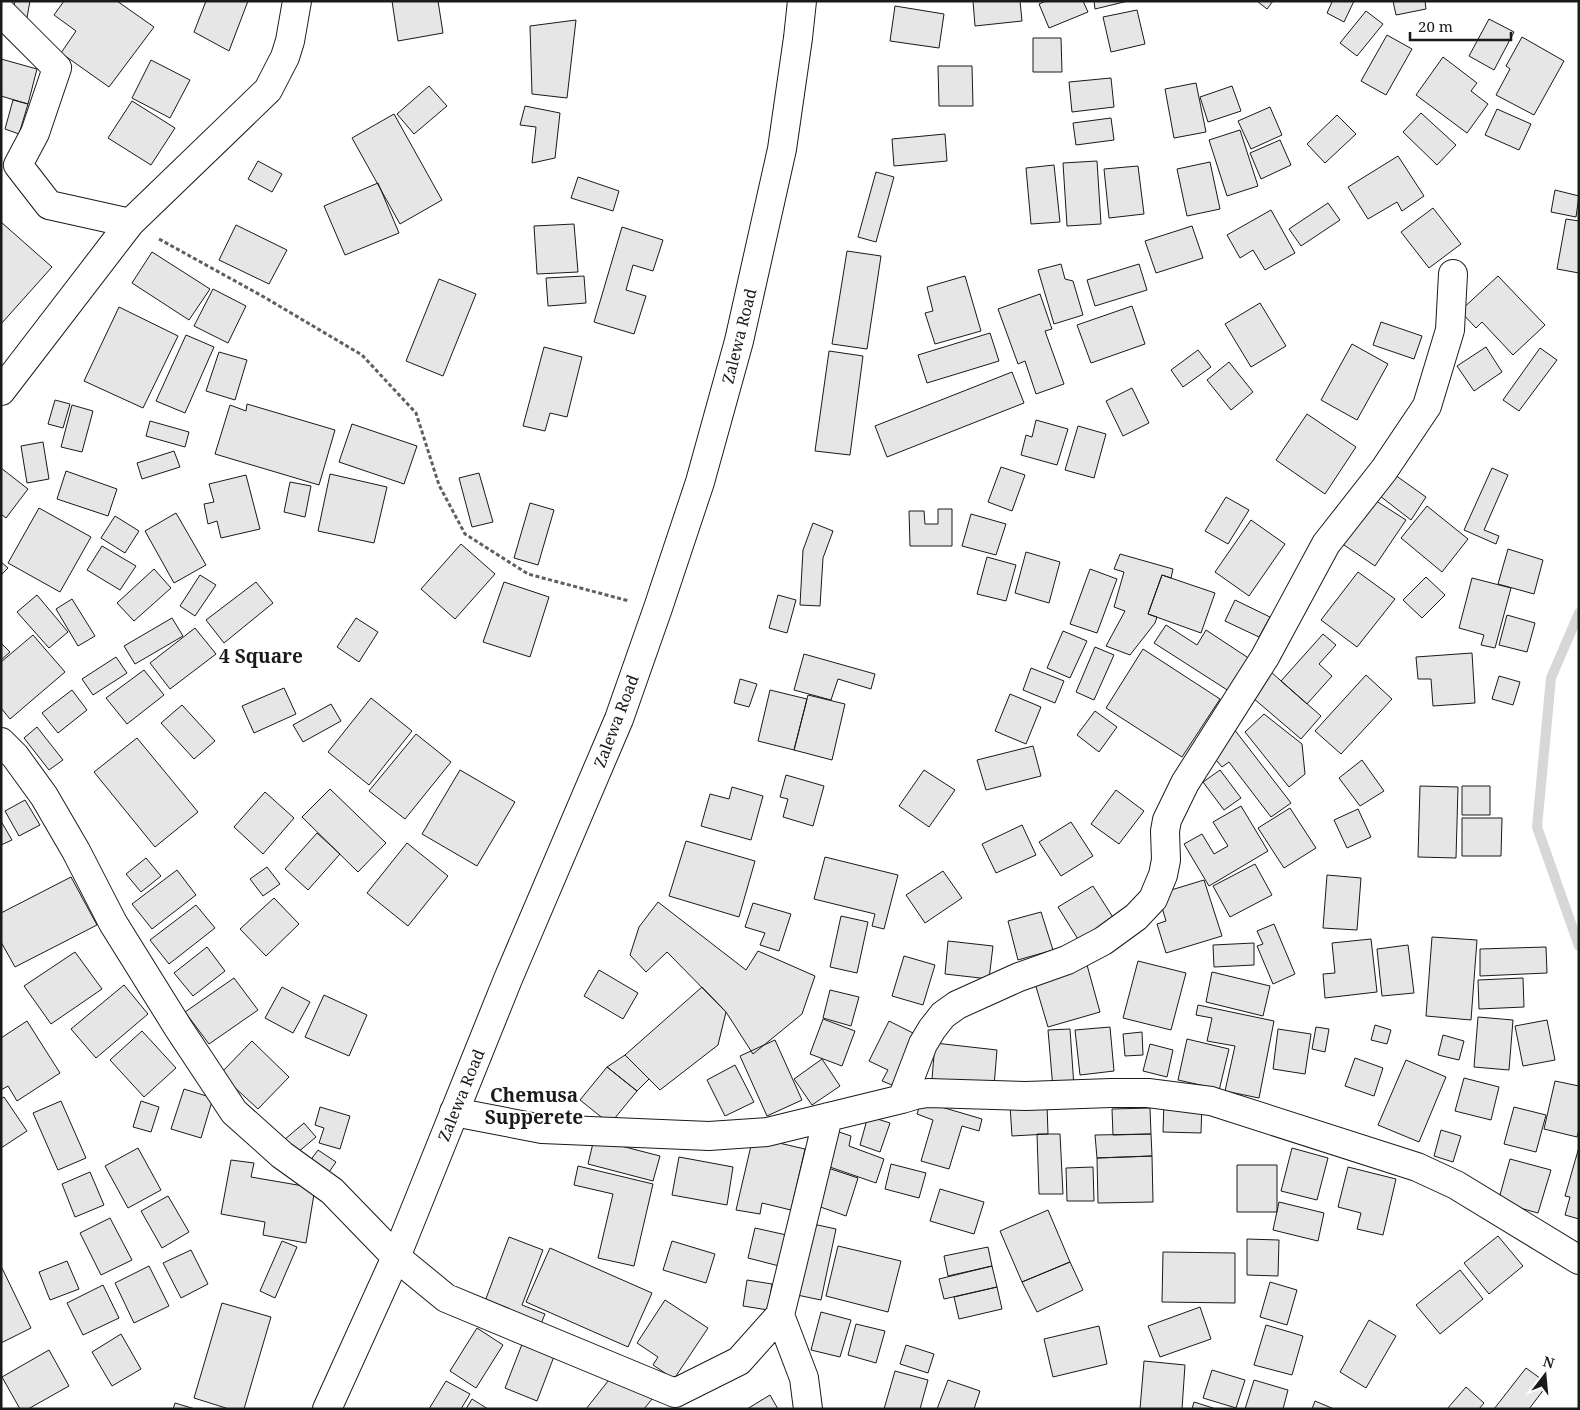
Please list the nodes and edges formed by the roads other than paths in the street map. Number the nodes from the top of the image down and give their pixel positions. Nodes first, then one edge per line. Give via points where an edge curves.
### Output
1 (297, 1) edge
2 (802, 1) edge
3 (1, 12) edge
4 (130, 223) junction
5 (1452, 274) dead end
6 (1, 391) edge
7 (1, 742) edge
8 (902, 1099) junction
9 (454, 1112) junction
10 (828, 1117) junction
11 (396, 1257) junction
12 (1579, 1260) edge
13 (780, 1315) junction
14 (326, 1409) edge
15 (808, 1409) edge

1 - 4 main road via 285,57 268,90
2 - 9 main road, Zalewa Road via 782,149 739,341 700,482 619,719
3 - 4 main road via 57,68 35,133 18,165 49,206
4 - 6 main road
5 - 8 main road via 1450,330 1427,406 1384,470 1326,544 1265,656 1185,784 1167,820 1166,860 1152,898 1136,917 1103,941 1068,960 1019,977 943,1014 923,1044
7 - 11 main road via 16,756 44,796 113,924 234,1112 282,1155 332,1191
8 - 10 main road
8 - 12 main road via 935,1092 1026,1096 1148,1093 1210,1100 1436,1175
9 - 10 main road via 542,1129 709,1136 766,1132
9 - 11 main road, Zalewa Road
10 - 13 main road
11 - 13 main road via 446,1298 675,1393 739,1361
11 - 14 main road, Zalewa Road
13 - 15 main road via 804,1378

